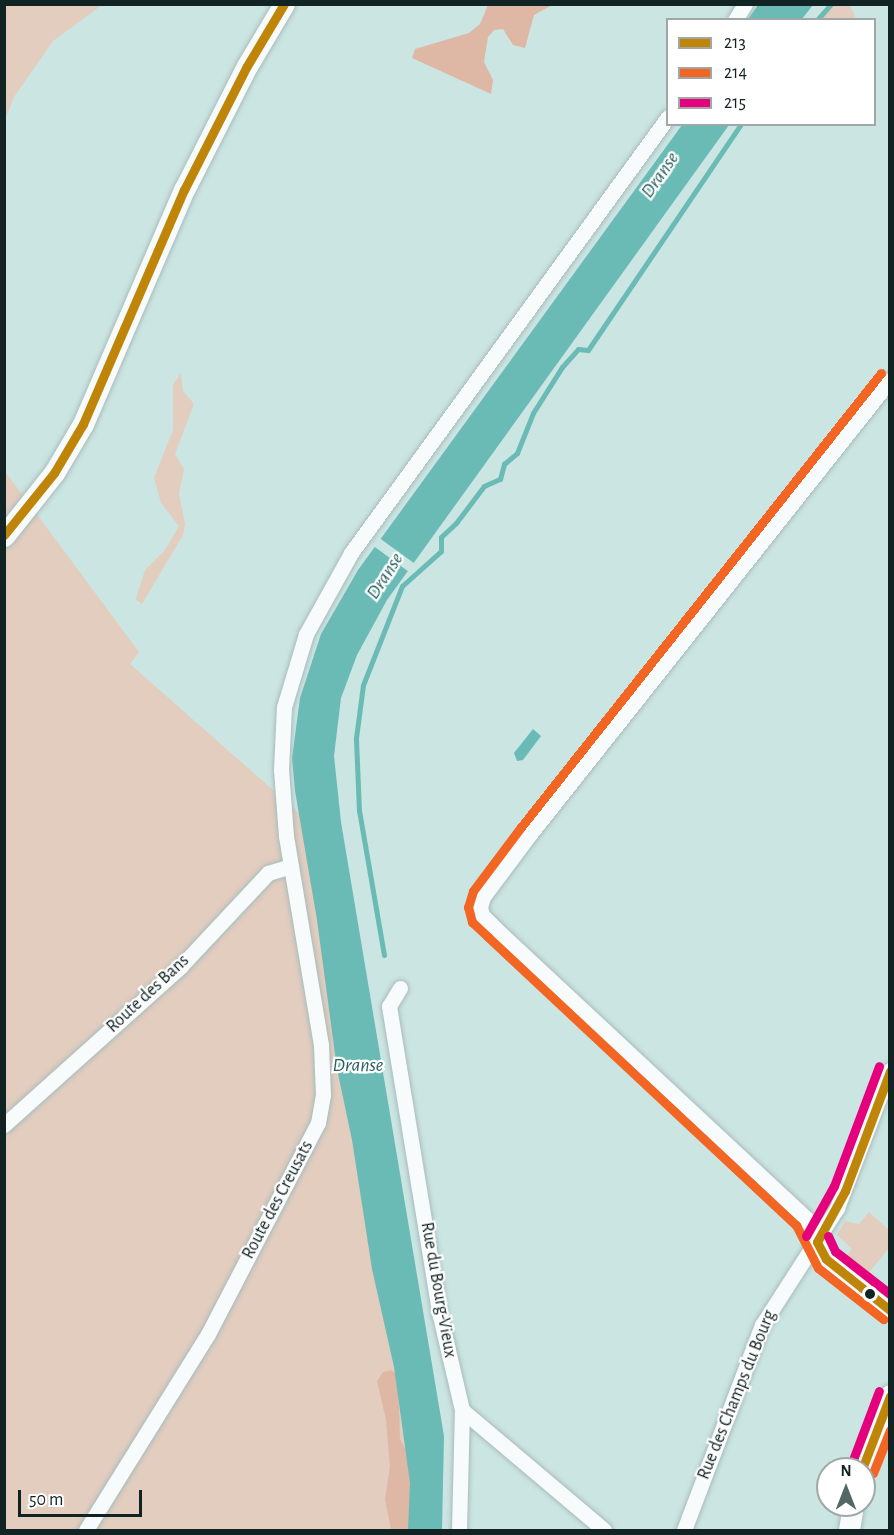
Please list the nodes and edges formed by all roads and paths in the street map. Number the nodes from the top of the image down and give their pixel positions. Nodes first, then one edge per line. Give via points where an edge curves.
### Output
1 (284, 4) edge
2 (745, 4) edge
3 (736, 18) edge
4 (666, 120) edge
5 (890, 380) edge
6 (4, 536) edge
7 (291, 866) junction
8 (400, 988) dead end
9 (890, 1070) edge
10 (4, 1125) edge
11 (817, 1242) junction
12 (890, 1310) edge
13 (890, 1395) edge
14 (462, 1410) junction
15 (867, 1457) edge
16 (86, 1530) edge
17 (459, 1530) edge
18 (604, 1530) edge
19 (684, 1530) edge

1 - 6 main road via 247,66 184,190 83,424 54,473
2 - 3 street
4 - 7 street, Route des Creusats via 351,553 323,598 298,657 282,722 282,790
5 - 11 street via 530,834 483,897 480,907 482,915 496,929 806,1218
7 - 10 street, Route des Bans via 268,873 180,967
7 - 16 street, Route des Creusats via 321,1045 323,1095 318,1123 248,1251 224,1305
8 - 14 street, Rue du Bourg-Vieux via 389,1006 440,1316
9 - 11 street, Rue des Champs du Bourg via 845,1191
11 - 12 street via 826,1259
11 - 19 street, Rue des Champs du Bourg via 762,1326
13 - 15 main road
14 - 17 street, Rue du Bourg-Vieux
14 - 18 street

